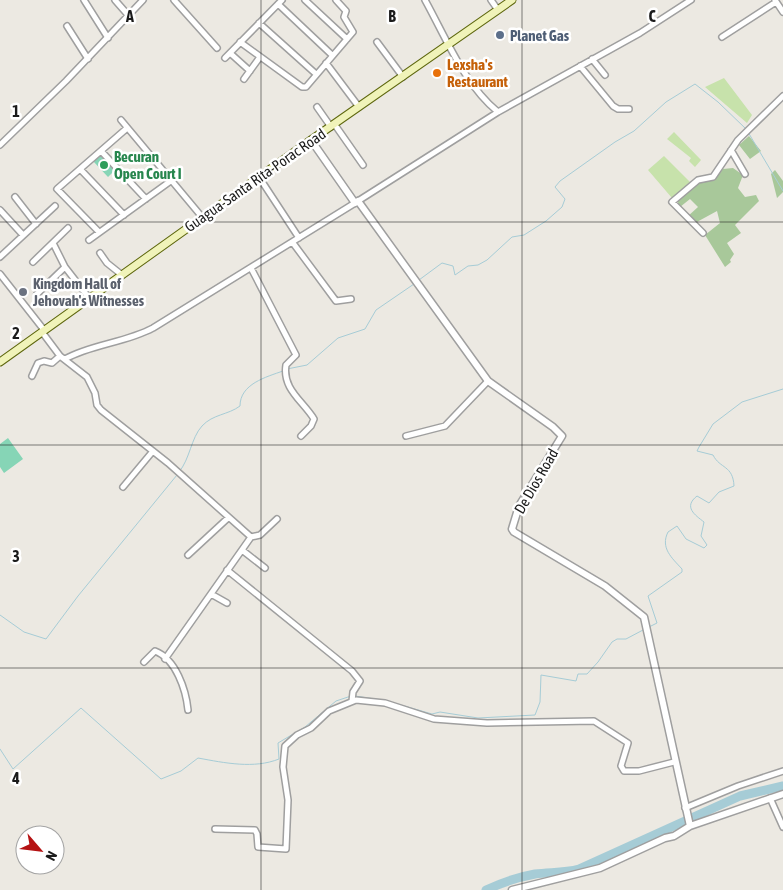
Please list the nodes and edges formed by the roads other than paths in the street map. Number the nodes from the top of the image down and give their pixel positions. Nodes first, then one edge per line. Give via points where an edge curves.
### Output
1 (84, 0) edge
2 (115, 0) edge
3 (143, 0) edge
4 (174, 0) edge
5 (305, 0) edge
6 (336, 0) edge
7 (425, 0) edge
8 (491, 0) edge
9 (512, 0) edge
10 (691, 0) edge
11 (776, 1) edge
12 (280, 2) edge
13 (498, 10) junction
14 (783, 12) edge
15 (128, 16) junction
16 (259, 23) junction
17 (67, 26) dead end
18 (722, 37) dead end
19 (108, 38) junction
20 (347, 40) junction
21 (240, 42) junction
22 (378, 42) dead end
23 (450, 45) junction
24 (217, 48) dead end
25 (230, 52) junction
26 (332, 55) junction
27 (260, 57) junction
28 (225, 58) dead end
29 (88, 59) junction
30 (592, 59) junction
31 (326, 63) junction
32 (580, 66) junction
33 (250, 71) junction
34 (316, 74) junction
35 (605, 75) dead end
36 (403, 77) junction
37 (244, 80) dead end
38 (783, 96) edge
39 (317, 107) dead end
40 (359, 107) junction
41 (629, 109) dead end
42 (498, 112) junction
43 (121, 120) dead end
44 (333, 126) junction
45 (126, 129) junction
46 (311, 140) junction
47 (0, 145) edge
48 (731, 150) junction
49 (102, 151) junction
50 (363, 165) dead end
51 (80, 169) junction
52 (745, 174) dead end
53 (259, 177) junction
54 (172, 180) junction
55 (15, 197) dead end
56 (146, 199) junction
57 (356, 202) junction
58 (55, 206) dead end
59 (0, 210) edge
60 (124, 215) junction
61 (202, 218) junction
62 (36, 224) junction
63 (68, 228) dead end
64 (99, 232) junction
65 (703, 233) dead end
66 (23, 236) junction
67 (299, 238) junction
68 (89, 240) dead end
69 (53, 242) junction
70 (293, 242) junction
71 (100, 254) dead end
72 (0, 257) edge
73 (34, 262) dead end
74 (65, 267) junction
75 (251, 268) junction
76 (0, 274) edge
77 (122, 275) junction
78 (37, 294) dead end
79 (89, 298) junction
80 (352, 299) dead end
81 (43, 331) junction
82 (63, 358) junction
83 (0, 362) edge
84 (32, 376) dead end
85 (488, 381) junction
86 (301, 436) dead end
87 (406, 436) dead end
88 (153, 451) junction
89 (123, 487) dead end
90 (228, 518) junction
91 (277, 519) dead end
92 (251, 537) junction
93 (242, 550) junction
94 (188, 555) dead end
95 (266, 568) dead end
96 (227, 570) junction
97 (211, 594) junction
98 (227, 603) dead end
99 (165, 659) junction
100 (144, 662) dead end
101 (353, 697) junction
102 (188, 710) dead end
103 (674, 762) junction
104 (783, 771) edge
105 (783, 794) edge
106 (770, 798) junction
107 (686, 811) junction
108 (689, 824) junction
109 (783, 827) edge
110 (215, 829) dead end
111 (512, 890) edge

1 - 19 street
2 - 15 street
3 - 15 street
4 - 24 street
5 - 20 street
6 - 20 street via 346,11 344,17 353,30
7 - 23 street
8 - 13 street
9 - 13 main road, Guagua-Santa Rita-Porac Road
10 - 30 street
11 - 14 street
11 - 18 street
12 - 16 street
12 - 26 street
13 - 23 main road, Guagua-Santa Rita-Porac Road
15 - 19 street
16 - 21 street
16 - 34 street
17 - 29 street
19 - 29 street
20 - 26 street
21 - 25 street
21 - 27 street
22 - 36 street
23 - 36 main road, Guagua-Santa Rita-Porac Road
23 - 42 street via 479,95
25 - 28 street
25 - 33 street
26 - 31 street
27 - 33 street
27 - 34 street via 302,87 306,87
29 - 47 street
30 - 32 street
30 - 35 street
31 - 34 street
31 - 40 street
32 - 41 street via 613,106
32 - 42 street
33 - 37 street
36 - 40 main road, Guagua-Santa Rita-Porac Road
38 - 48 street
39 - 44 street
40 - 44 main road, Guagua-Santa Rita-Porac Road
42 - 57 street
43 - 45 street
44 - 46 main road, Guagua-Santa Rita-Porac Road
44 - 50 street
45 - 49 street
45 - 54 street
46 - 53 main road, Guagua-Santa Rita-Porac Road
46 - 57 street, De Dios Road
48 - 52 street
48 - 65 street via 713,177 698,180 672,202
49 - 51 street
49 - 56 street
51 - 60 street
51 - 64 street via 57,189
53 - 61 main road, Guagua-Santa Rita-Porac Road
53 - 67 street
54 - 56 street
54 - 61 street
55 - 62 street
56 - 60 street
57 - 67 street
57 - 85 street, De Dios Road
58 - 62 street
59 - 66 street
60 - 64 street
61 - 77 main road, Guagua-Santa Rita-Porac Road
62 - 66 street
63 - 69 street
64 - 68 street
66 - 72 street
67 - 70 street
69 - 73 street
69 - 74 street
70 - 75 street
70 - 80 street via 336,301
71 - 77 street
74 - 78 street
74 - 79 street
75 - 82 street via 142,334
75 - 86 street via 295,350 296,355 286,370 295,397 314,419
76 - 81 street
77 - 79 main road, Guagua-Santa Rita-Porac Road
79 - 81 main road, Guagua-Santa Rita-Porac Road
81 - 82 street
81 - 83 main road, Guagua-Santa Rita-Porac Road
82 - 84 street via 52,363 38,363
82 - 88 street via 87,377 101,410
85 - 87 street via 445,426
85 - 103 street, De Dios Road via 562,436 519,506 513,522 514,532 605,586 640,612 647,624
88 - 89 street
88 - 90 street
90 - 92 street
90 - 94 street
91 - 92 street via 260,535
92 - 93 street
93 - 95 street
93 - 96 street
96 - 97 street
96 - 101 street via 352,671 360,681
97 - 98 street
97 - 99 street
99 - 100 street via 155,651
99 - 102 street via 181,679
101 - 103 street via 440,719 594,721 628,744 621,766 624,771 639,771
101 - 110 street via 329,711 285,746 286,849 258,847 255,830
103 - 107 street, De Dios Road
104 - 107 street via 738,786
105 - 106 street
106 - 108 street
106 - 109 street
107 - 108 street, De Dios Road
108 - 111 street via 674,836 600,868

